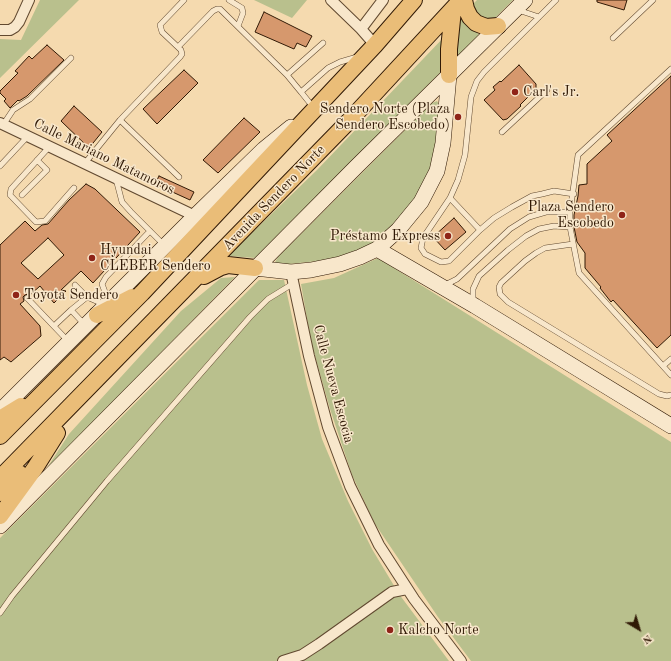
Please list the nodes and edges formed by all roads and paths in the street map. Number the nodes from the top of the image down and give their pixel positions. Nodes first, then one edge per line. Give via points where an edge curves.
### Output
1 (29, 0) edge
2 (184, 0) edge
3 (229, 0) edge
4 (331, 0) edge
5 (383, 0) edge
6 (414, 0) edge
7 (556, 0) edge
8 (653, 0) edge
9 (459, 3) edge
10 (520, 5) edge
11 (539, 17) junction
12 (238, 26) junction
13 (498, 26) junction
14 (361, 29) junction
15 (0, 30) edge
16 (613, 38) dead end
17 (323, 43) dead end
18 (178, 47) junction
19 (370, 50) junction
20 (71, 58) dead end
21 (671, 69) edge
22 (287, 75) junction
23 (449, 75) junction
24 (547, 90) dead end
25 (301, 92) junction
26 (313, 111) junction
27 (120, 120) junction
28 (2, 124) edge
29 (502, 132) dead end
30 (28, 136) junction
31 (50, 146) junction
32 (37, 160) junction
33 (85, 163) junction
34 (0, 166) edge
35 (179, 177) dead end
36 (116, 178) junction
37 (74, 188) dead end
38 (574, 194) junction
39 (22, 195) dead end
40 (450, 198) junction
41 (570, 212) junction
42 (195, 216) junction
43 (570, 227) junction
44 (480, 230) junction
45 (150, 231) junction
46 (573, 244) junction
47 (166, 246) junction
48 (377, 249) junction
49 (255, 268) junction
50 (293, 277) junction
51 (75, 285) dead end
52 (438, 285) junction
53 (143, 292) junction
54 (87, 297) junction
55 (27, 298) dead end
56 (475, 306) junction
57 (104, 307) junction
58 (168, 307) junction
59 (71, 310) junction
60 (54, 326) junction
61 (85, 326) junction
62 (69, 342) junction
63 (671, 359) edge
64 (663, 366) junction
65 (671, 375) edge
66 (46, 390) junction
67 (671, 395) edge
68 (70, 408) junction
69 (0, 411) edge
70 (0, 419) edge
71 (671, 426) edge
72 (56, 433) junction
73 (0, 436) edge
74 (0, 447) edge
75 (0, 478) edge
76 (0, 493) edge
77 (0, 516) edge
78 (0, 526) edge
79 (407, 589) junction
80 (0, 613) edge
81 (283, 661) edge
82 (461, 661) edge

1 - 15 street via 15,27
2 - 18 lane via 160,25 162,32
3 - 12 lane via 242,8 243,13
4 - 14 street
5 - 14 street
6 - 19 main road
7 - 11 lane
8 - 16 lane
9 - 13 main road via 476,23 486,27
9 - 23 main road via 449,49
9 - 58 main road, Avenida Sendero Norte via 349,121
10 - 11 lane
10 - 13 street
11 - 40 lane via 477,81 471,97 465,155
12 - 18 lane via 217,9
12 - 22 lane
13 - 23 street
14 - 19 street
17 - 22 lane
18 - 27 lane via 182,54 180,57
19 - 25 lane via 328,68
19 - 26 main road
20 - 28 lane via 30,99 13,110
21 - 38 lane via 578,155
22 - 25 lane
23 - 48 street via 443,143 437,171 411,216
23 - 49 street
24 - 29 lane
25 - 26 lane
26 - 42 street via 286,130
26 - 53 main road
27 - 33 lane
27 - 35 lane
28 - 30 street, Calle Mariano Matamoros
30 - 31 street, Calle Mariano Matamoros
30 - 34 lane
31 - 32 lane
31 - 33 street, Calle Mariano Matamoros
32 - 37 lane via 11,189 10,195 36,222 45,221
32 - 39 lane via 47,170
33 - 36 street, Calle Mariano Matamoros
36 - 42 street, Calle Mariano Matamoros
36 - 45 lane via 122,202
38 - 41 lane
38 - 44 lane via 554,191 532,196 502,212
40 - 44 lane
40 - 44 lane via 422,240 420,246 423,252 441,262 449,261
41 - 43 lane
41 - 52 lane via 546,212 529,217 510,229 452,282
42 - 47 street
43 - 46 lane
43 - 56 lane via 554,226 539,229 508,250 475,282 472,295
45 - 47 lane
45 - 57 lane via 106,277 102,284
46 - 64 lane via 581,277
46 - 67 lane via 541,250 501,283 500,294 508,302 659,394
47 - 57 street
48 - 50 street via 340,264
48 - 52 street
49 - 50 street
49 - 58 main road via 221,266
49 - 78 street
50 - 79 street, Calle Nueva Escocia via 328,427 350,486 366,519
50 - 80 lane via 250,317 108,481
51 - 54 lane
52 - 56 street
53 - 57 main road
53 - 66 main road
53 - 74 main road via 120,327
54 - 57 lane
54 - 59 lane
55 - 60 lane
56 - 71 street
57 - 61 street
58 - 68 main road, Avenida Sendero Norte
59 - 60 lane
59 - 61 lane
60 - 62 lane
61 - 62 street
62 - 69 street
63 - 64 lane
64 - 65 lane
66 - 70 main road
66 - 73 main road
68 - 72 main road
68 - 75 main road, Avenida Sendero Norte
72 - 76 main road
72 - 77 main road via 35,468
79 - 81 street via 392,592 319,644
79 - 82 street, Calle Nueva Escocia

